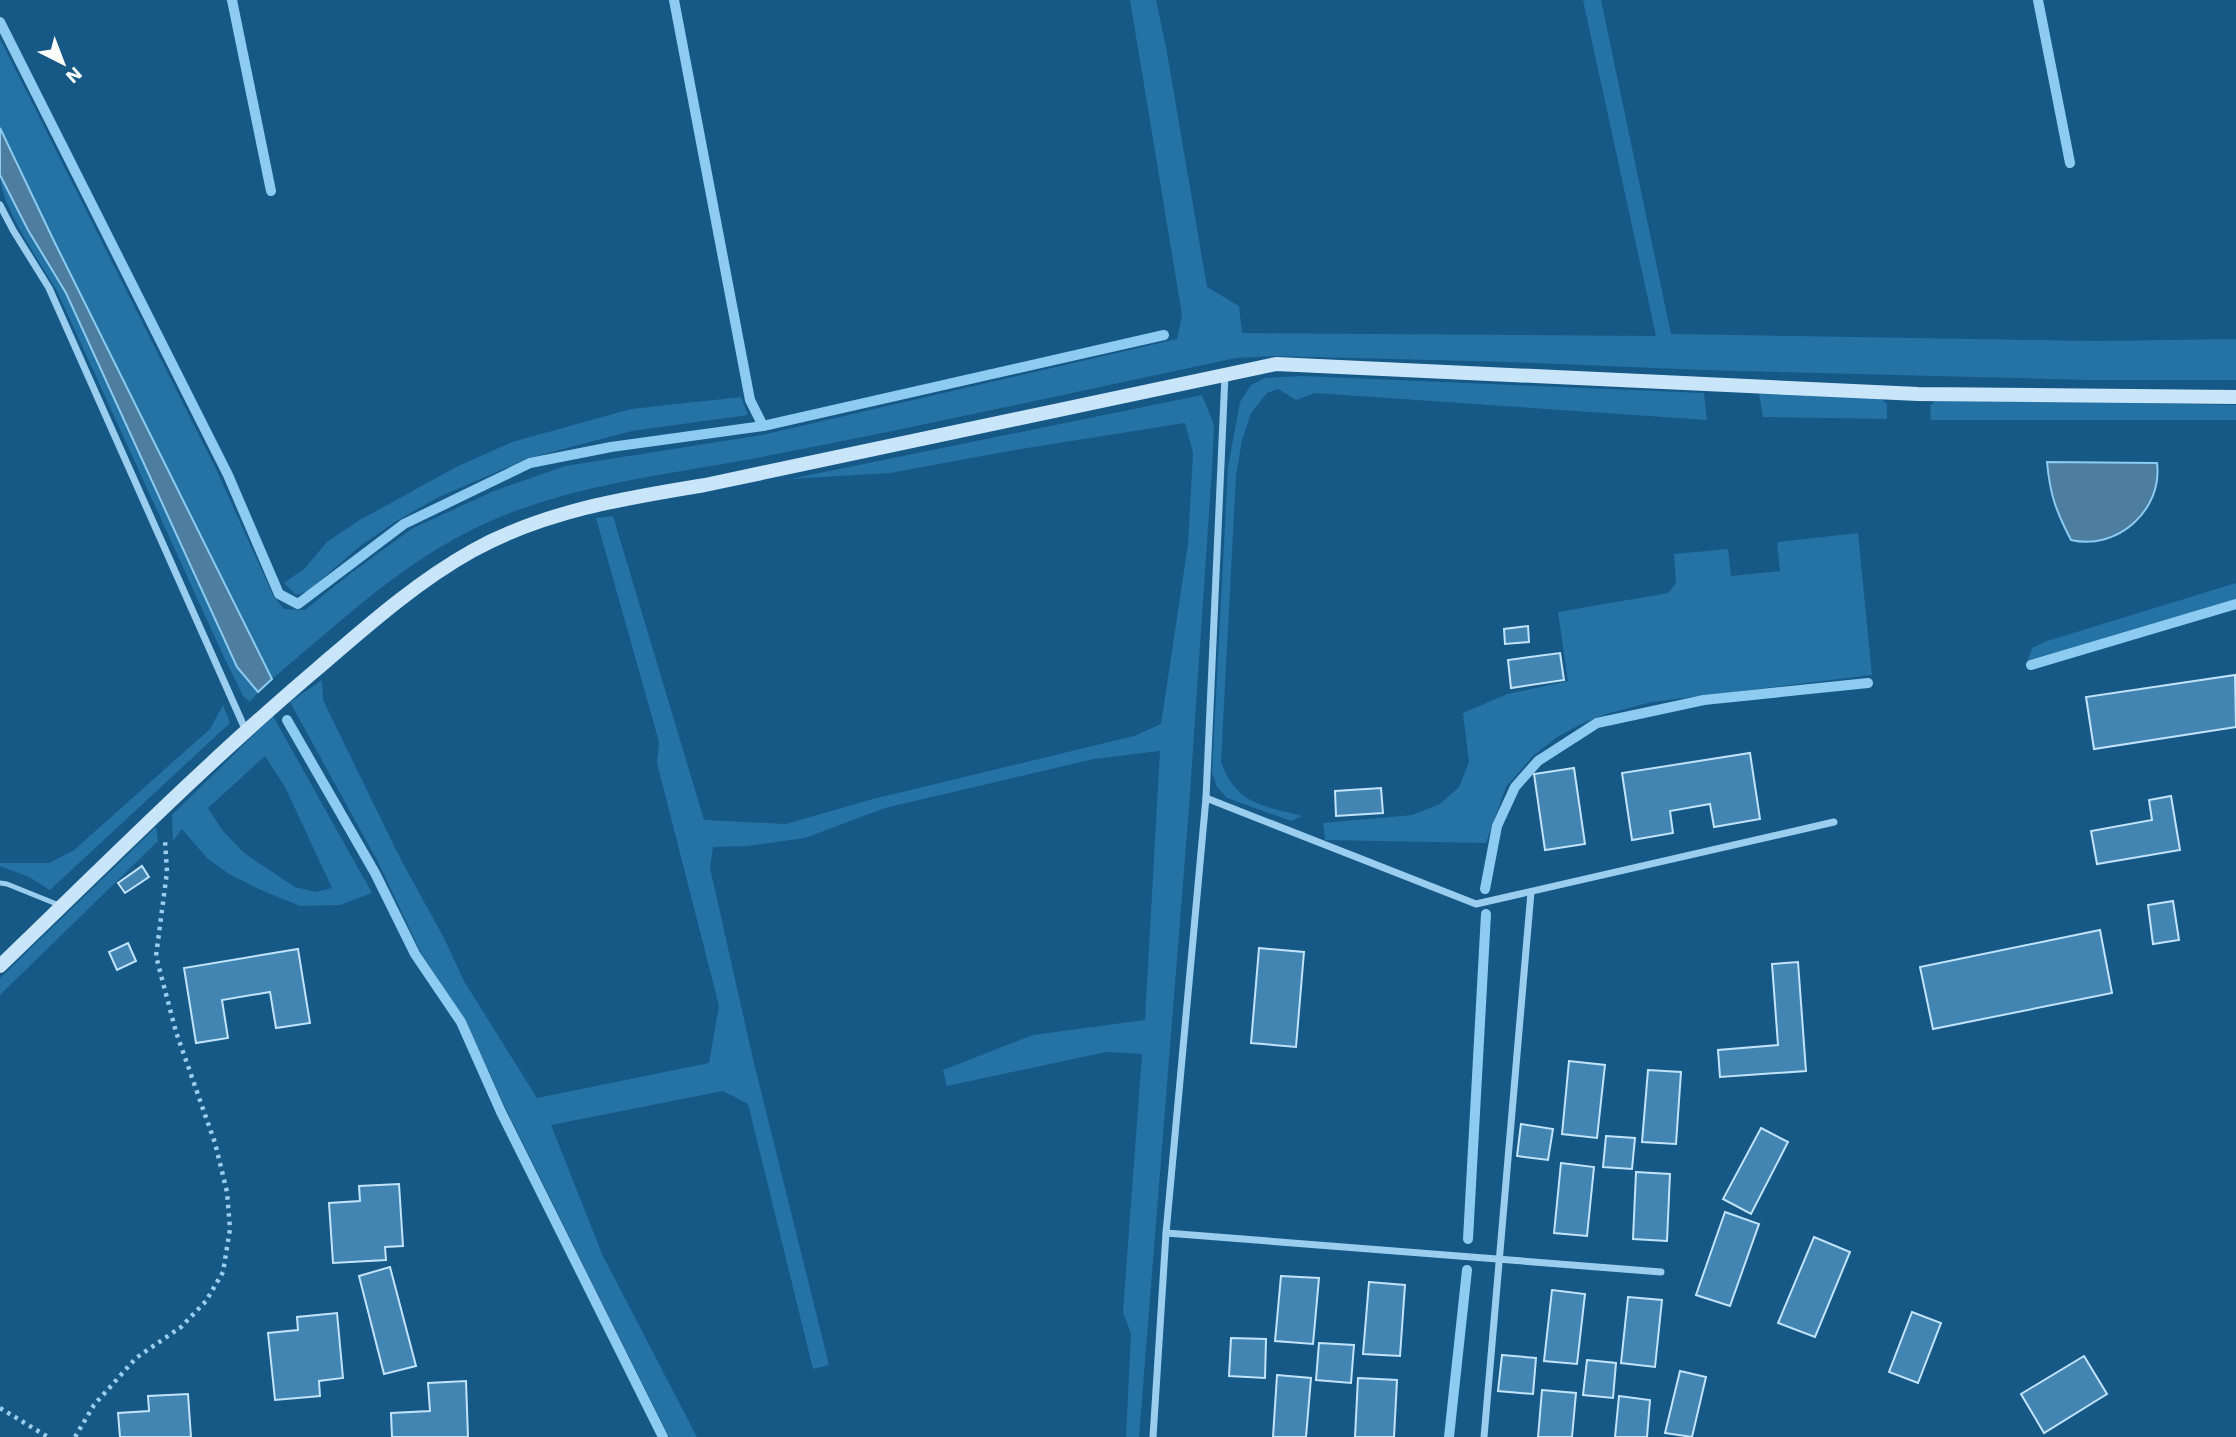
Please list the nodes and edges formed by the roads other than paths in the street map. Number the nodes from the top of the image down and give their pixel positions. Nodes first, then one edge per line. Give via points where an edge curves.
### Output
1 (0, 205) edge
2 (1225, 375) junction
3 (2236, 397) edge
4 (246, 731) junction
5 (1206, 798) junction
6 (1834, 822) dead end
7 (0, 883) edge
8 (1531, 892) junction
9 (62, 906) junction
10 (0, 966) edge
11 (1166, 1233) junction
12 (1499, 1259) junction
13 (1661, 1272) dead end
14 (1153, 1437) edge
15 (1484, 1437) edge

1 - 4 street via 49,288
2 - 3 street via 1276,364 1918,394
2 - 4 street via 705,485 611,500 544,520 473,550 407,592
2 - 5 street
4 - 9 street
5 - 8 street via 1476,904
5 - 11 street
6 - 8 street
7 - 9 lane
8 - 12 street
9 - 10 street
11 - 12 street
11 - 14 street
12 - 13 street
12 - 15 street

